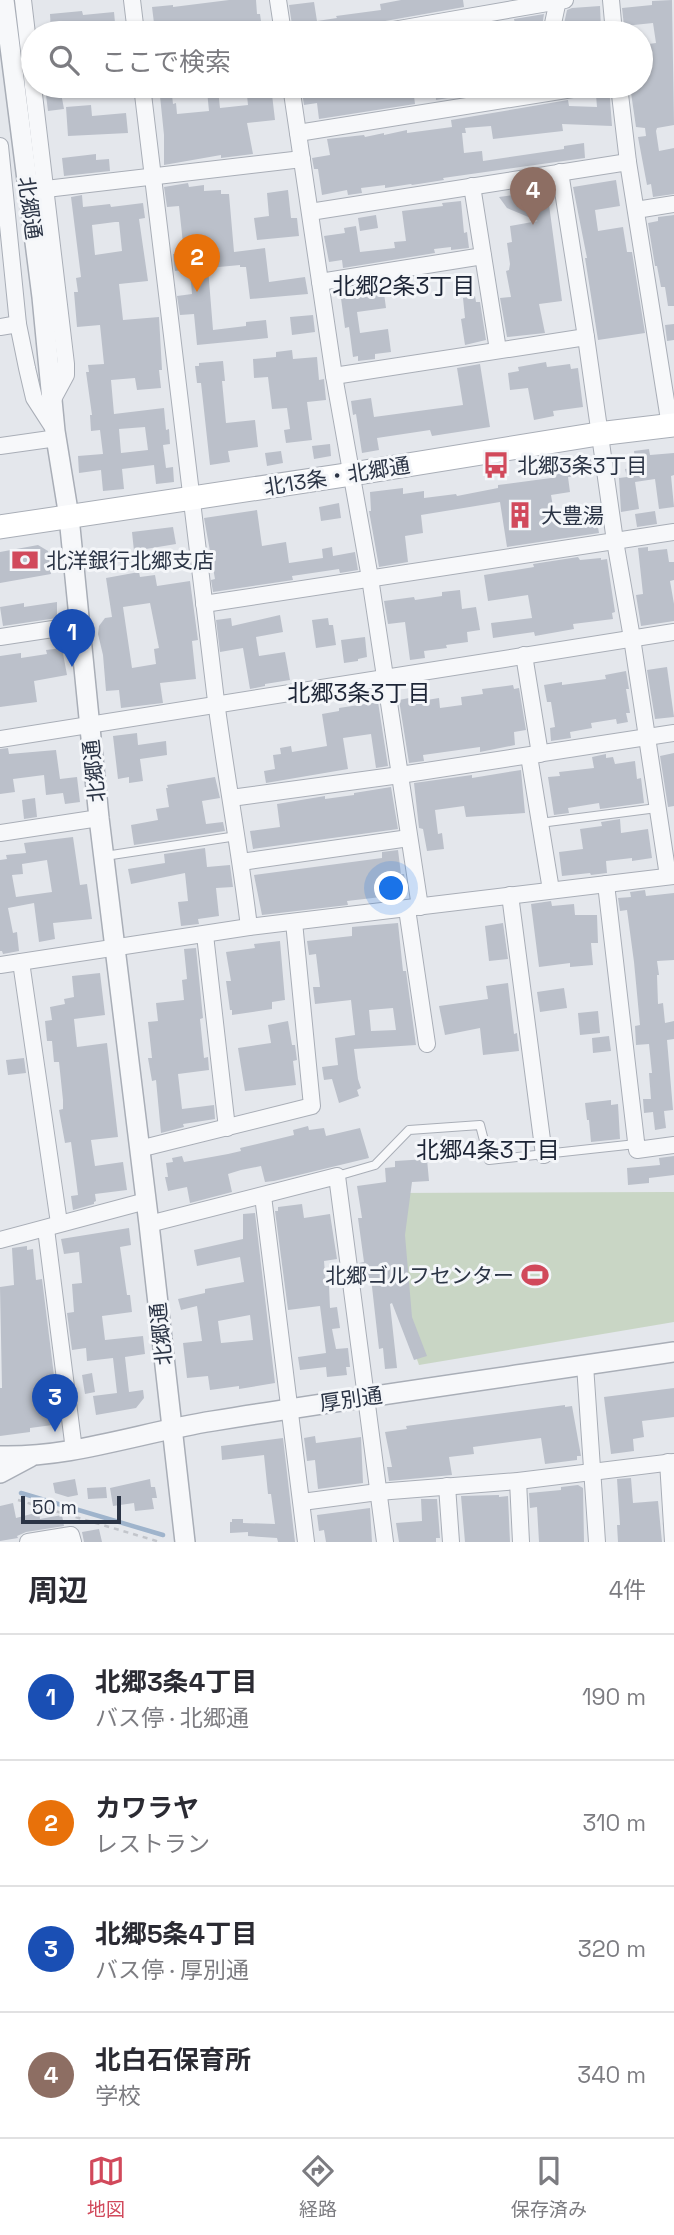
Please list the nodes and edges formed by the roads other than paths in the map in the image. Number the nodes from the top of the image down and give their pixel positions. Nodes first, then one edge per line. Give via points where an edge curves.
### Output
1 (4, 0) edge
2 (23, 0) edge
3 (132, 0) edge
4 (278, 0) edge
5 (558, 0) edge
6 (565, 0) edge
7 (611, 0) edge
8 (25, 21) edge
9 (135, 21) edge
10 (282, 21) edge
11 (442, 21) edge
12 (554, 21) edge
13 (613, 21) edge
14 (35, 98) edge
15 (143, 98) edge
16 (293, 98) edge
17 (493, 98) edge
18 (620, 98) edge
19 (298, 133) junction
20 (0, 146) edge
21 (302, 159) junction
22 (628, 162) junction
23 (1, 164) edge
24 (561, 172) junction
25 (153, 176) junction
26 (472, 186) junction
27 (46, 189) junction
28 (674, 204) edge
29 (636, 210) junction
30 (310, 212) junction
31 (483, 257) junction
32 (320, 282) junction
33 (18, 324) junction
34 (0, 327) edge
35 (586, 337) junction
36 (498, 350) junction
37 (334, 376) junction
38 (52, 401) junction
39 (672, 426) edge
40 (598, 433) junction
41 (56, 434) junction
42 (0, 446) edge
43 (352, 474) junction
44 (190, 498) junction
45 (69, 517) junction
46 (0, 527) edge
47 (674, 532) edge
48 (615, 541) junction
49 (370, 578) junction
50 (204, 604) junction
51 (79, 625) junction
52 (674, 632) edge
53 (0, 636) edge
54 (632, 638) junction
55 (524, 655) junction
56 (385, 678) junction
57 (216, 704) junction
58 (89, 723) junction
59 (674, 733) edge
60 (646, 737) junction
61 (0, 739) edge
62 (540, 754) junction
63 (400, 775) junction
64 (231, 798) junction
65 (657, 808) junction
66 (99, 818) junction
67 (540, 823) junction
68 (0, 833) edge
69 (237, 836) junction
70 (409, 838) junction
71 (105, 856) junction
72 (241, 862) junction
73 (671, 876) edge
74 (606, 884) junction
75 (551, 890) junction
76 (510, 895) junction
77 (413, 908) junction
78 (294, 922) junction
79 (249, 927) junction
80 (205, 935) junction
81 (115, 947) junction
82 (21, 962) junction
83 (0, 965) edge
84 (427, 1044) dead end
85 (227, 1128) junction
86 (636, 1144) junction
87 (674, 1145) edge
88 (139, 1149) junction
89 (544, 1155) junction
90 (337, 1176) junction
91 (263, 1196) junction
92 (146, 1200) junction
93 (149, 1224) junction
94 (52, 1226) junction
95 (0, 1240) edge
96 (674, 1352) edge
97 (585, 1365) junction
98 (365, 1396) junction
99 (290, 1408) junction
100 (172, 1428) junction
101 (74, 1450) junction
102 (0, 1456) edge
103 (30, 1457) junction
104 (671, 1462) edge
105 (593, 1470) junction
106 (0, 1473) edge
107 (518, 1481) junction
108 (447, 1486) junction
109 (378, 1492) junction
110 (302, 1503) junction
111 (28, 1542) edge
112 (72, 1542) edge
113 (185, 1542) edge
114 (306, 1542) edge
115 (385, 1542) edge
116 (451, 1542) edge
117 (522, 1542) edge
118 (597, 1542) edge
119 (673, 1542) edge

1 - 38 street, 北郷通
2 - 8 street
3 - 9 street
4 - 10 street
5 - 6 street
5 - 11 street
5 - 12 street
7 - 13 street
14 - 27 street
15 - 25 street
16 - 19 street
17 - 19 street
18 - 22 street
19 - 21 street
20 - 23 street
21 - 25 street
21 - 30 street
22 - 24 street
22 - 29 street
23 - 33 street
24 - 26 street
24 - 35 street
25 - 27 street
25 - 44 street
26 - 30 street
26 - 31 street
27 - 38 street via 66,364 66,375
28 - 29 street
29 - 39 street
30 - 32 street
31 - 32 street
31 - 36 street
32 - 37 street
33 - 34 street
33 - 41 street via 34,398
35 - 36 street
35 - 40 street
36 - 37 street
37 - 43 street
38 - 41 street, 北郷通
39 - 40 main road, 北13条・北郷通
40 - 43 main road, 北13条・北郷通
40 - 48 street
41 - 42 street
41 - 45 street, 北郷通
43 - 44 main road, 北13条・北郷通
43 - 49 street
44 - 45 main road, 北13条・北郷通
44 - 50 street
45 - 46 main road, 北13条・北郷通
45 - 51 street, 北郷通
47 - 48 street
48 - 49 street
48 - 54 street
49 - 50 street
49 - 56 street
50 - 57 street
51 - 53 street
51 - 58 street, 北郷通
52 - 54 street
54 - 55 street
54 - 60 street
55 - 56 street
55 - 62 street
56 - 57 street
56 - 63 street
57 - 58 street
57 - 64 street
58 - 61 street
58 - 66 street, 北郷通
59 - 60 street
60 - 62 street
60 - 65 street
62 - 63 street
62 - 67 street via 529,756
63 - 64 street
63 - 70 street
64 - 69 street
65 - 67 lane
65 - 73 street
66 - 68 street
66 - 71 street, 北郷通
67 - 75 street
69 - 71 lane
69 - 72 street
70 - 72 street
70 - 77 street
71 - 81 street, 北郷通
72 - 79 street
73 - 74 street
74 - 75 street
74 - 86 street
75 - 76 street
76 - 77 street
76 - 89 street
77 - 78 street
77 - 84 street
78 - 79 street
78 - 85 street via 312,1106
79 - 80 street
80 - 81 street
80 - 85 street
81 - 82 street
81 - 88 street, 北郷通
82 - 83 street
82 - 94 street
85 - 88 street
86 - 87 street via 637,1150
86 - 89 lane
88 - 92 street, 北郷通
89 - 90 lane via 489,1160 480,1125 409,1130 375,1165
90 - 91 street
90 - 98 street
91 - 93 street
91 - 99 street
92 - 93 street, 北郷通
92 - 94 street
93 - 100 street, 北郷通
94 - 95 street
94 - 101 street
96 - 97 street, 厚別通
97 - 98 street, 厚別通
97 - 105 street
98 - 99 street, 厚別通
98 - 109 street
99 - 100 street, 厚別通
99 - 110 street
100 - 101 street, 厚別通
100 - 113 street, 北郷通
101 - 103 street, 厚別通
102 - 103 street, 厚別通
103 - 106 street, 厚別通
104 - 105 street
104 - 119 street
105 - 107 street
105 - 118 street
107 - 108 street
107 - 117 street
108 - 109 street
108 - 116 street
109 - 110 street
109 - 115 street
110 - 114 street
111 - 112 street via 71,1535

